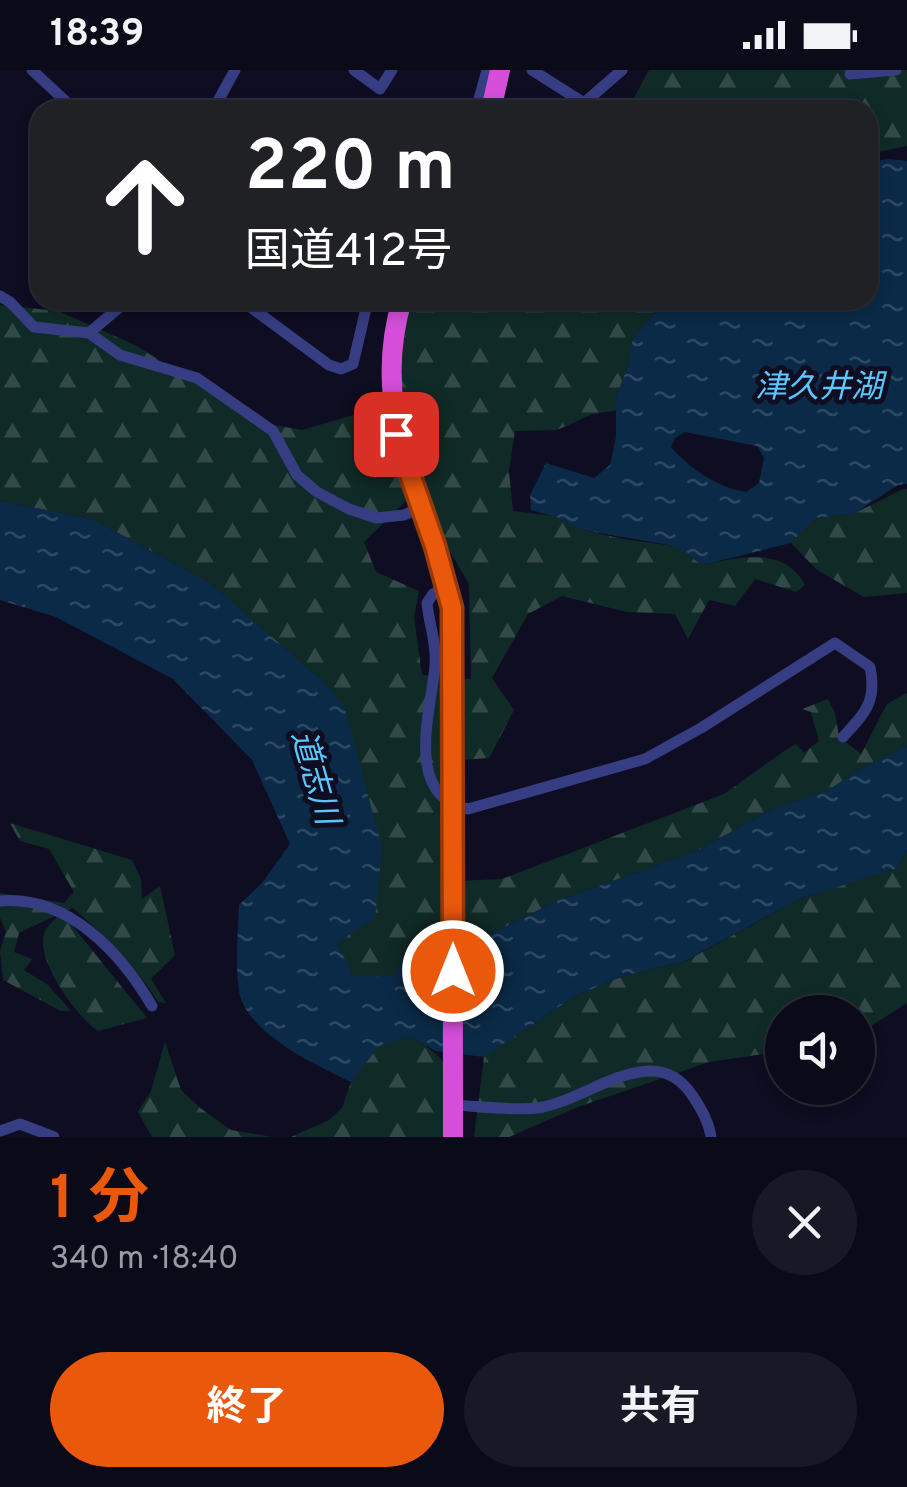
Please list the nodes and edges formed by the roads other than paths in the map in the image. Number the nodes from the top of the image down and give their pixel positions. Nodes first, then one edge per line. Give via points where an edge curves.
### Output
1 (32, 70) edge
2 (235, 70) edge
3 (354, 70) edge
4 (392, 70) edge
5 (488, 70) edge
6 (500, 70) edge
7 (532, 70) edge
8 (622, 70) edge
9 (896, 70) edge
10 (850, 74) dead end
11 (65, 100) edge
12 (218, 100) edge
13 (479, 100) edge
14 (493, 100) edge
15 (579, 100) edge
16 (587, 100) edge
17 (0, 296) edge
18 (116, 310) edge
19 (255, 310) edge
20 (366, 310) edge
21 (400, 310) edge
22 (89, 333) junction
23 (421, 508) junction
24 (447, 586) junction
25 (844, 737) dead end
26 (0, 901) edge
27 (152, 1006) dead end
28 (451, 1117) edge
29 (0, 1130) edge
30 (54, 1137) edge
31 (712, 1137) edge

1 - 11 street
2 - 12 street
3 - 4 street via 380,89
5 - 13 street
6 - 14 highway
7 - 15 street
8 - 16 street
9 - 10 street
17 - 22 street via 34,327
18 - 22 street
19 - 20 street via 341,370 353,364
21 - 23 highway via 390,356 392,407
22 - 23 street via 120,355 197,378 262,422 296,475 349,509 376,518
23 - 24 highway
24 - 25 street via 427,603 436,667 426,730 429,775 452,806 468,809 645,759 835,643 870,666 873,682 871,704
24 - 28 highway, bridge
26 - 27 street via 47,907 98,937
28 - 31 street via 542,1107 663,1070 692,1094
29 - 30 street via 20,1124

